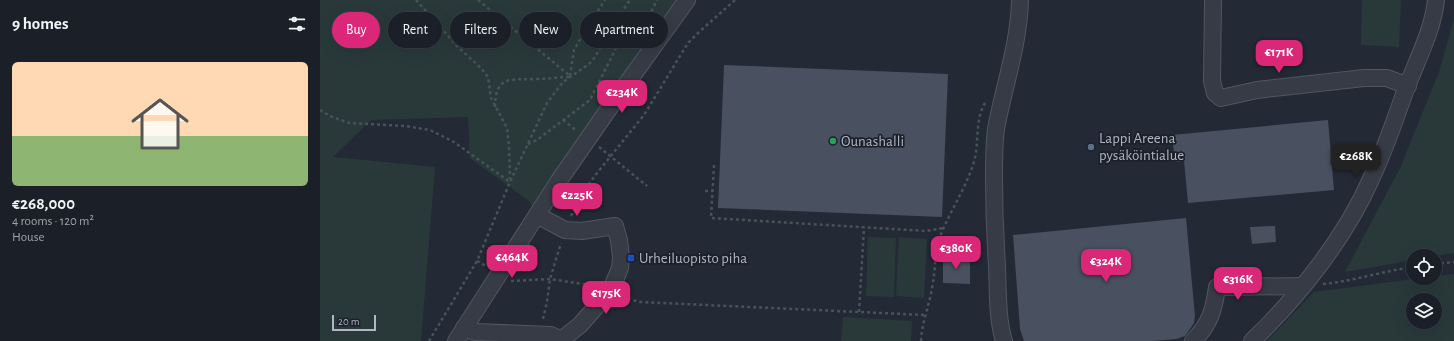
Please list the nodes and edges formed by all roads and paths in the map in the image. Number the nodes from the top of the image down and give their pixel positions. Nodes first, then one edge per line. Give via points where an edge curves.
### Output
1 (416, 0) edge
2 (478, 0) edge
3 (600, 0) edge
4 (630, 0) edge
5 (657, 0) edge
6 (687, 0) edge
7 (735, 0) edge
8 (1020, 0) edge
9 (1214, 0) edge
10 (1436, 0) edge
11 (604, 1) edge
12 (570, 76) junction
13 (1408, 86) junction
14 (987, 99) dead end
15 (495, 107) junction
16 (320, 110) edge
17 (563, 120) junction
18 (588, 140) junction
19 (527, 144) junction
20 (610, 156) junction
21 (714, 165) dead end
22 (510, 182) junction
23 (647, 186) dead end
24 (705, 190) dead end
25 (713, 191) junction
26 (537, 215) junction
27 (864, 228) junction
28 (944, 228) junction
29 (565, 230) junction
30 (1454, 262) edge
31 (1442, 263) edge
32 (1406, 268) edge
33 (550, 279) junction
34 (1303, 286) junction
35 (610, 291) junction
36 (859, 312) junction
37 (925, 315) junction
38 (536, 334) junction
39 (460, 335) edge
40 (562, 340) edge
41 (429, 341) edge
42 (921, 341) edge
43 (1004, 341) edge
44 (1193, 341) edge
45 (1252, 341) edge

1 - 15 path via 488,77
2 - 12 path
3 - 11 path
4 - 12 path via 595,58
5 - 17 path via 647,20 617,46 590,100
6 - 18 street
7 - 20 path via 688,43 644,115
8 - 43 street via 1020,17 999,112 994,148 994,209
9 - 13 street via 1212,81 1215,93 1221,98 1258,90 1364,78 1387,78
10 - 13 street via 1435,10
11 - 12 path via 574,50
12 - 15 path via 510,79 504,82 498,91
12 - 19 path via 552,96
13 - 34 street via 1360,203
14 - 28 path via 980,113 973,165
15 - 22 path via 507,128
16 - 22 path via 349,123 430,130 454,142
17 - 18 path
17 - 19 path via 537,140
18 - 20 path
18 - 26 street
19 - 22 path
20 - 23 path
20 - 29 path via 588,185
21 - 25 path
22 - 41 path via 477,261
24 - 25 path
25 - 27 path via 711,218
26 - 29 street
26 - 39 street
27 - 28 path via 926,231
27 - 36 path
28 - 37 path via 937,248 933,284
29 - 33 path
29 - 35 street via 582,231 615,226 621,265
30 - 31 path
32 - 34 path via 1357,279
33 - 35 path
33 - 38 path via 542,324
34 - 44 street via 1217,287 1215,306 1207,325
34 - 45 street via 1276,319
35 - 36 path via 640,302
35 - 40 street via 580,325
36 - 37 path
37 - 42 path
38 - 39 street via 475,332
38 - 40 street via 551,335

